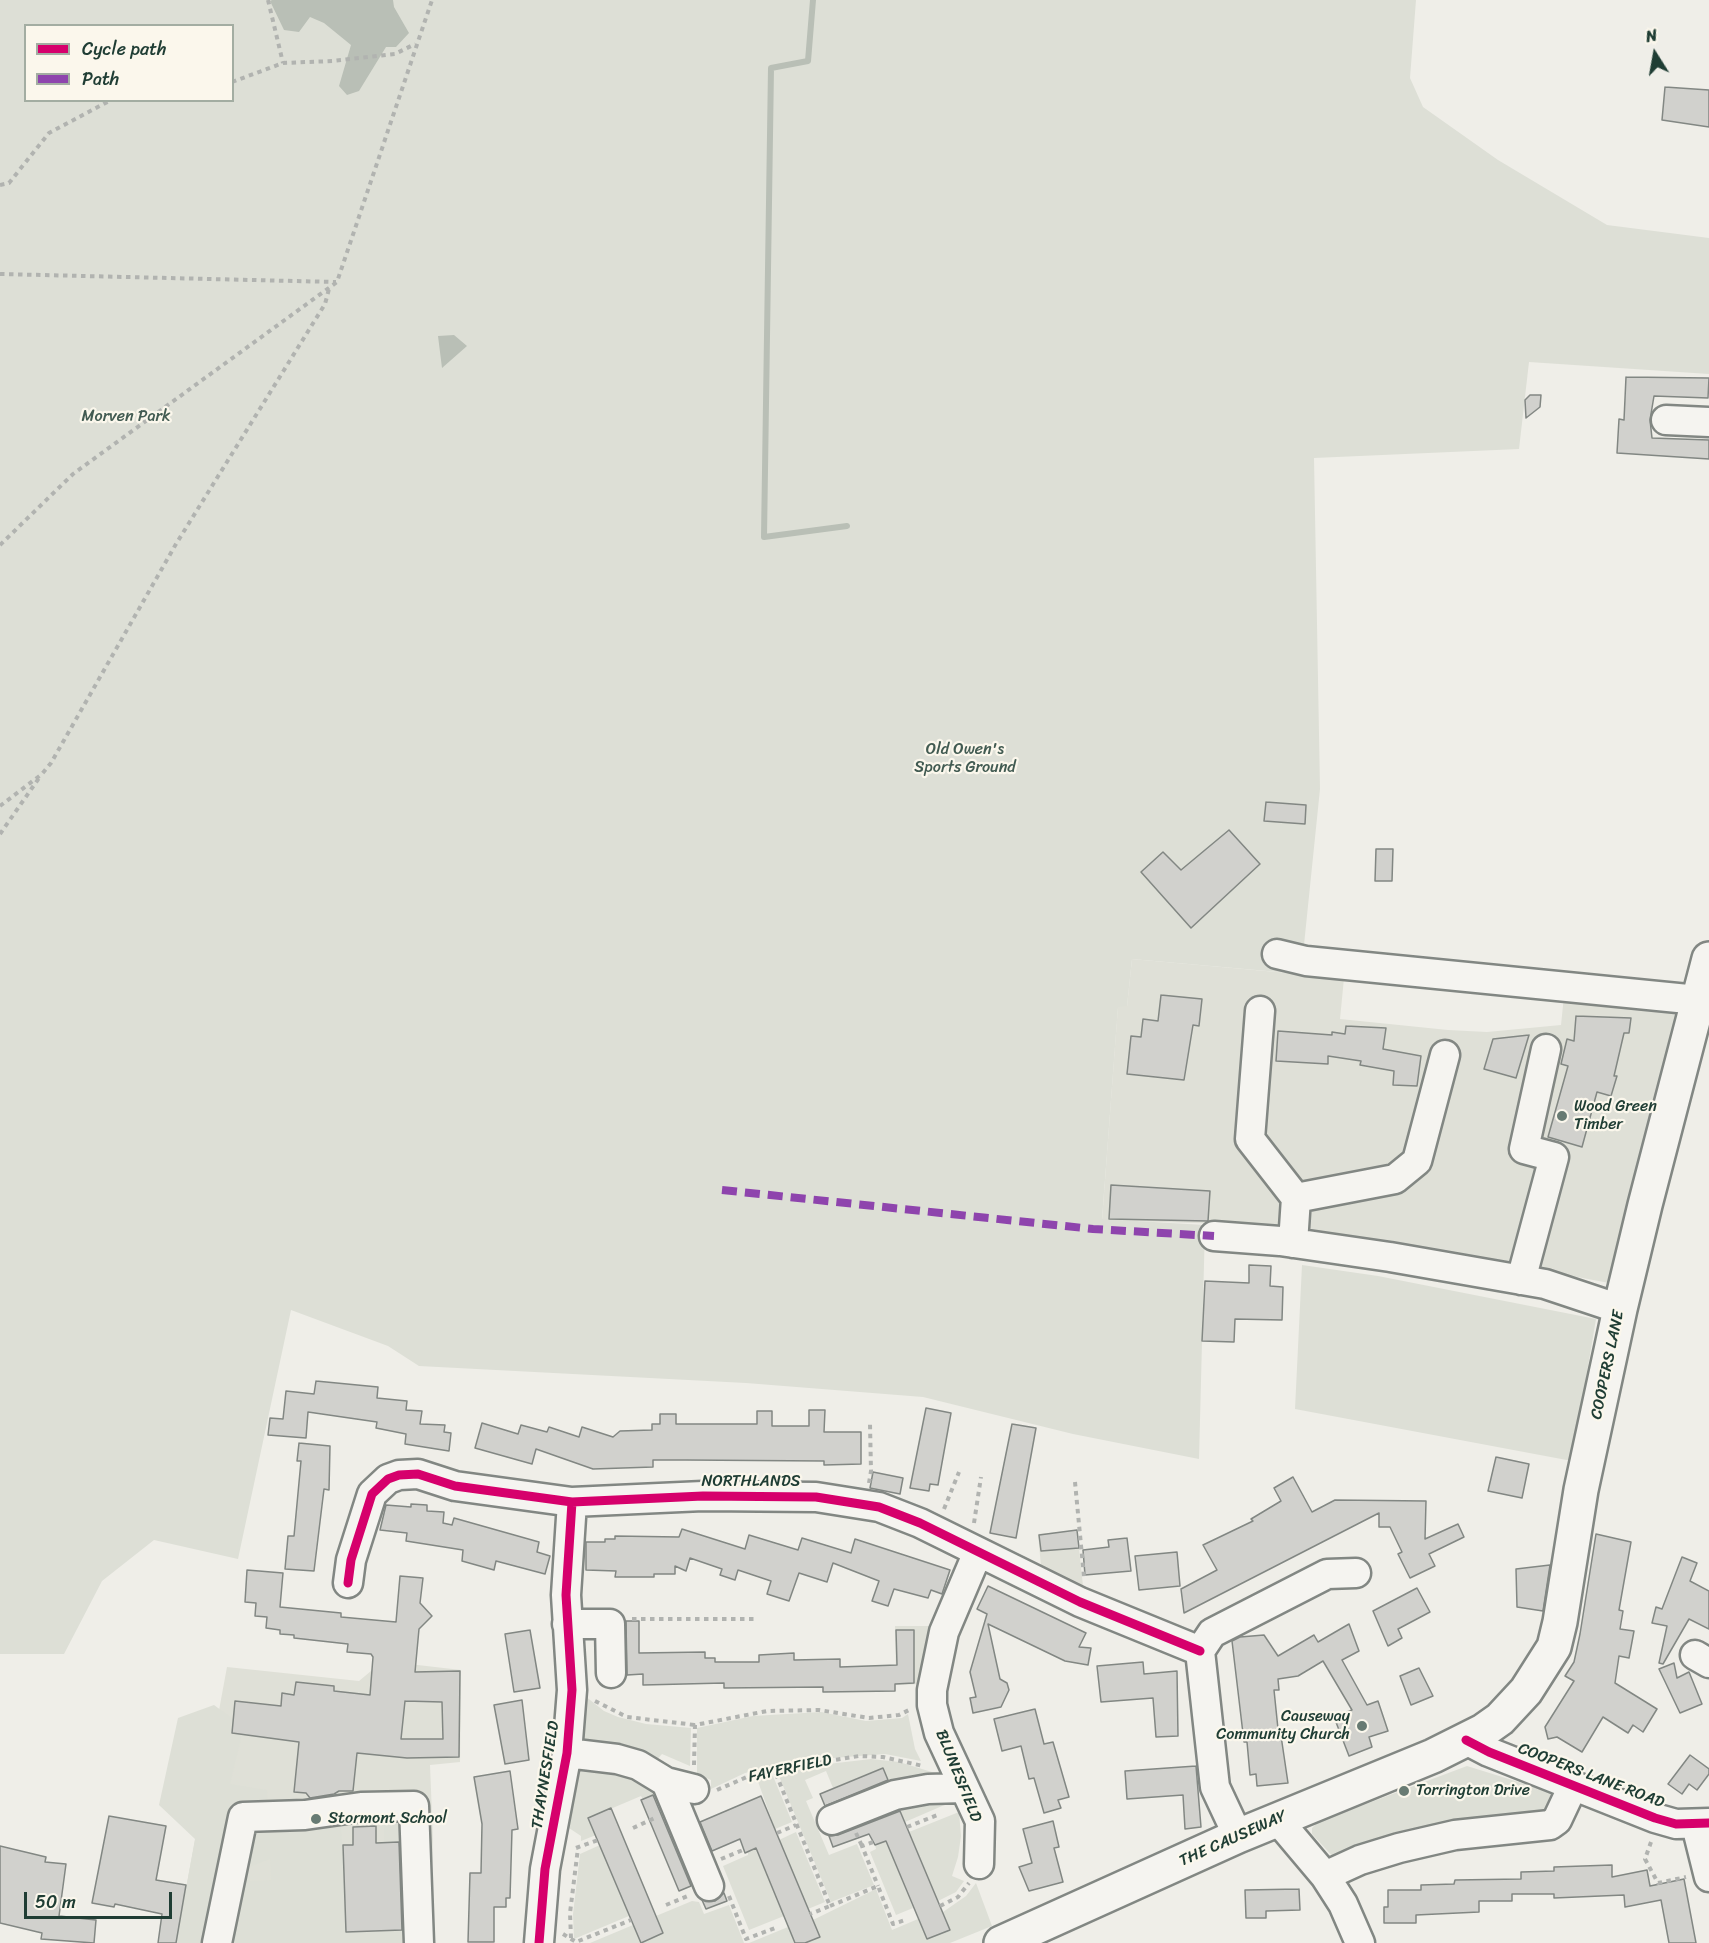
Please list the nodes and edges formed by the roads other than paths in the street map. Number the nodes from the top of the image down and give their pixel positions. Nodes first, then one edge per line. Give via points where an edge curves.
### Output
1 (1666, 420) dead end
2 (1709, 422) edge
3 (1277, 954) dead end
4 (1709, 959) edge
5 (1589, 1008) dead end
6 (1696, 1008) junction
7 (1260, 1011) dead end
8 (1546, 1049) dead end
9 (1445, 1055) dead end
10 (1296, 1198) junction
11 (1214, 1236) dead end
12 (1293, 1243) junction
13 (1521, 1280) junction
14 (1620, 1309) junction
15 (572, 1502) junction
16 (973, 1550) junction
17 (1356, 1573) dead end
18 (348, 1582) dead end
19 (567, 1624) junction
20 (1200, 1652) junction
21 (611, 1673) dead end
22 (1466, 1740) junction
23 (567, 1753) junction
24 (666, 1782) junction
25 (962, 1783) junction
26 (1573, 1786) junction
27 (693, 1789) road end
28 (832, 1820) dead end
29 (1277, 1820) junction
30 (1702, 1824) edge
31 (1238, 1836) junction
32 (979, 1864) road end
33 (1708, 1874) edge
34 (1325, 1876) junction
35 (717, 1879) road end
36 (540, 1931) edge
37 (217, 1943) edge
38 (419, 1943) edge
39 (1001, 1943) edge
40 (1360, 1943) edge

1 - 2 street
3 - 6 street via 1306,961
4 - 6 main road, COOPERS LANE
5 - 6 street
6 - 14 main road, COOPERS LANE
7 - 10 street via 1250,1139
8 - 13 street via 1524,1149 1554,1157
9 - 10 street via 1417,1161 1395,1179
10 - 12 street
11 - 12 street
12 - 13 street
13 - 14 street
14 - 22 main road, COOPERS LANE via 1581,1490 1554,1647 1526,1691 1500,1719
15 - 16 street, NORTHLANDS via 816,1497 865,1504 935,1529
15 - 18 street, NORTHLANDS via 455,1486 418,1474 399,1475 388,1479 372,1494 357,1537
15 - 19 street, THAYNESFIELD
16 - 20 street, NORTHLANDS via 1080,1602
16 - 25 street, BLUNESFIELD via 944,1632 932,1690 939,1733
17 - 20 street via 1318,1578 1212,1633
19 - 21 street via 610,1624
19 - 23 street, THAYNESFIELD via 572,1690
20 - 31 street via 1215,1786
22 - 26 street, COOPERS LANE ROAD
22 - 29 main road, THE CAUSEWAY
23 - 24 street via 638,1765
23 - 36 street, THAYNESFIELD via 545,1869
24 - 27 street
24 - 35 street
25 - 28 street via 895,1795
25 - 32 street, BLUNESFIELD via 980,1821
26 - 30 street, COOPERS LANE ROAD via 1655,1818
26 - 34 street via 1557,1820 1550,1825 1455,1835 1360,1860
29 - 31 main road, THE CAUSEWAY
29 - 34 street
30 - 33 street
31 - 39 main road, THE CAUSEWAY
34 - 40 street
37 - 38 street via 243,1816 414,1806

